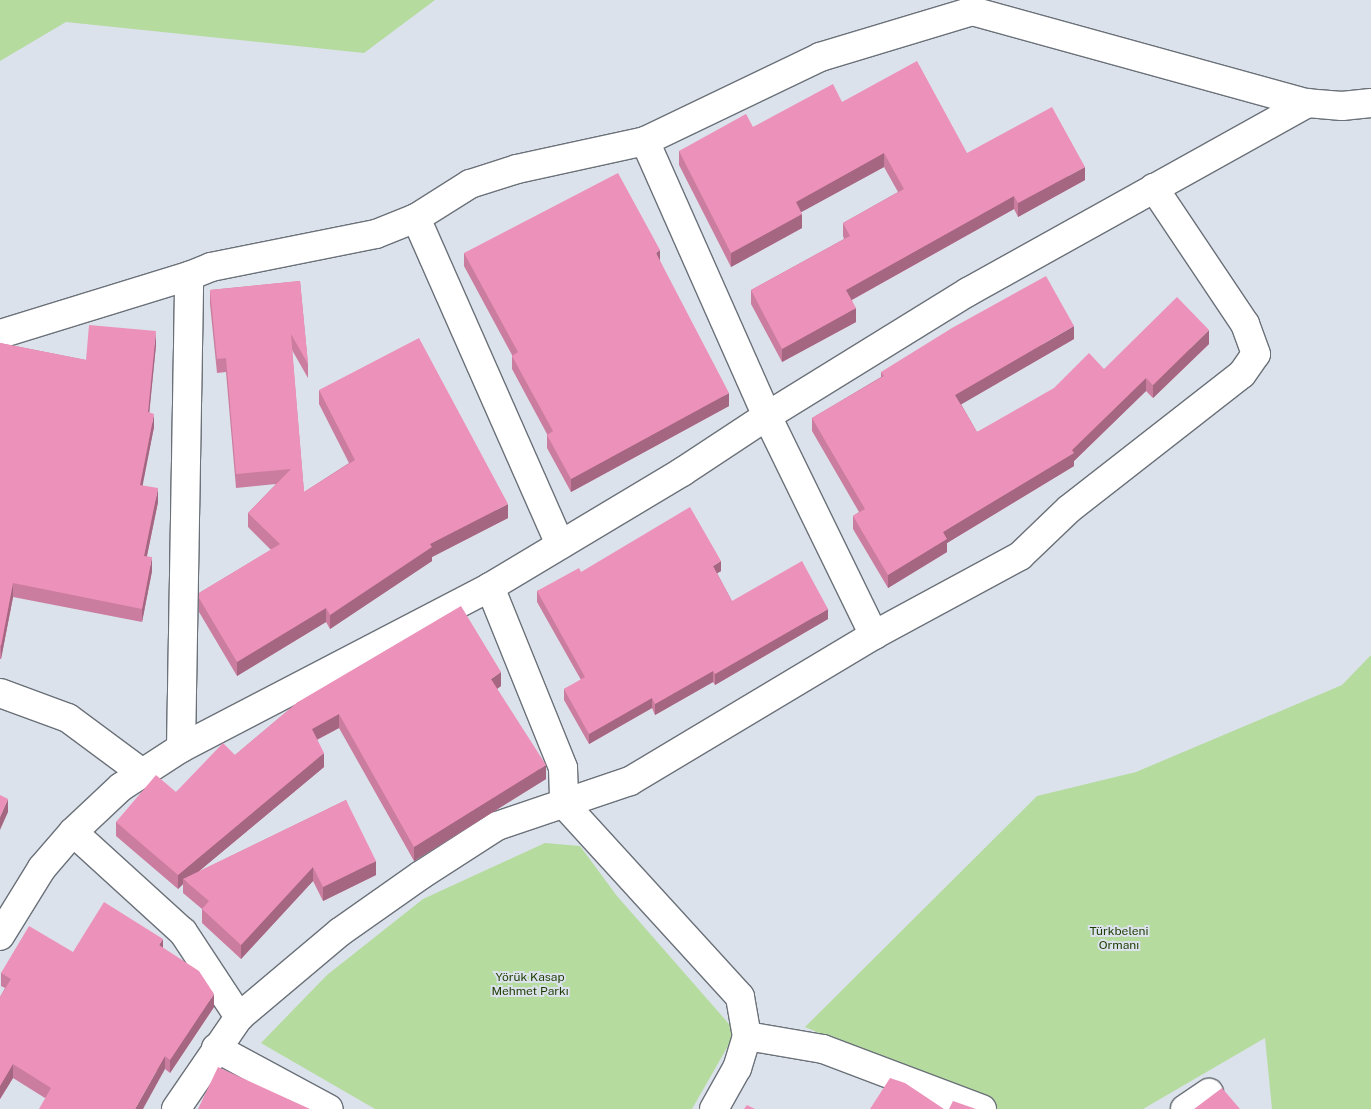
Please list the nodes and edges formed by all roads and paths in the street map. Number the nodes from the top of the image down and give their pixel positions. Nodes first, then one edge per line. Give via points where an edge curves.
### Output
1 (1307, 103) junction
2 (1371, 104) edge
3 (645, 141) junction
4 (1154, 188) junction
5 (416, 218) junction
6 (189, 276) junction
7 (0, 334) edge
8 (767, 416) junction
9 (560, 545) junction
10 (490, 587) junction
11 (874, 635) junction
12 (0, 692) edge
13 (181, 748) junction
14 (142, 773) junction
15 (564, 804) junction
16 (73, 832) junction
17 (0, 936) edge
18 (239, 1017) junction
19 (747, 1036) junction
20 (216, 1048) junction
21 (1209, 1094) dead end
22 (176, 1109) edge
23 (329, 1109) edge
24 (714, 1109) edge
25 (982, 1109) edge
26 (1185, 1109) edge

1 - 2 street
1 - 3 street via 972,11 820,57
1 - 4 street
3 - 5 street via 470,184
3 - 8 street
4 - 8 street via 968,292
4 - 11 street via 1245,324 1256,354 1242,374 1069,509 1020,556
5 - 6 street via 376,234 211,267
5 - 9 street
6 - 7 street
6 - 13 street
8 - 9 street via 682,472
8 - 11 street
9 - 10 street
10 - 13 street
10 - 15 street via 563,768
11 - 15 street via 630,780
12 - 14 street via 68,718
13 - 14 street
14 - 16 street via 121,787
15 - 18 street via 497,826 420,875 340,932
15 - 19 street via 740,997
16 - 17 street via 42,868
16 - 18 street via 183,932
18 - 20 street
19 - 24 street via 737,1068
19 - 25 street via 823,1049
20 - 22 street
20 - 23 street
21 - 26 street

